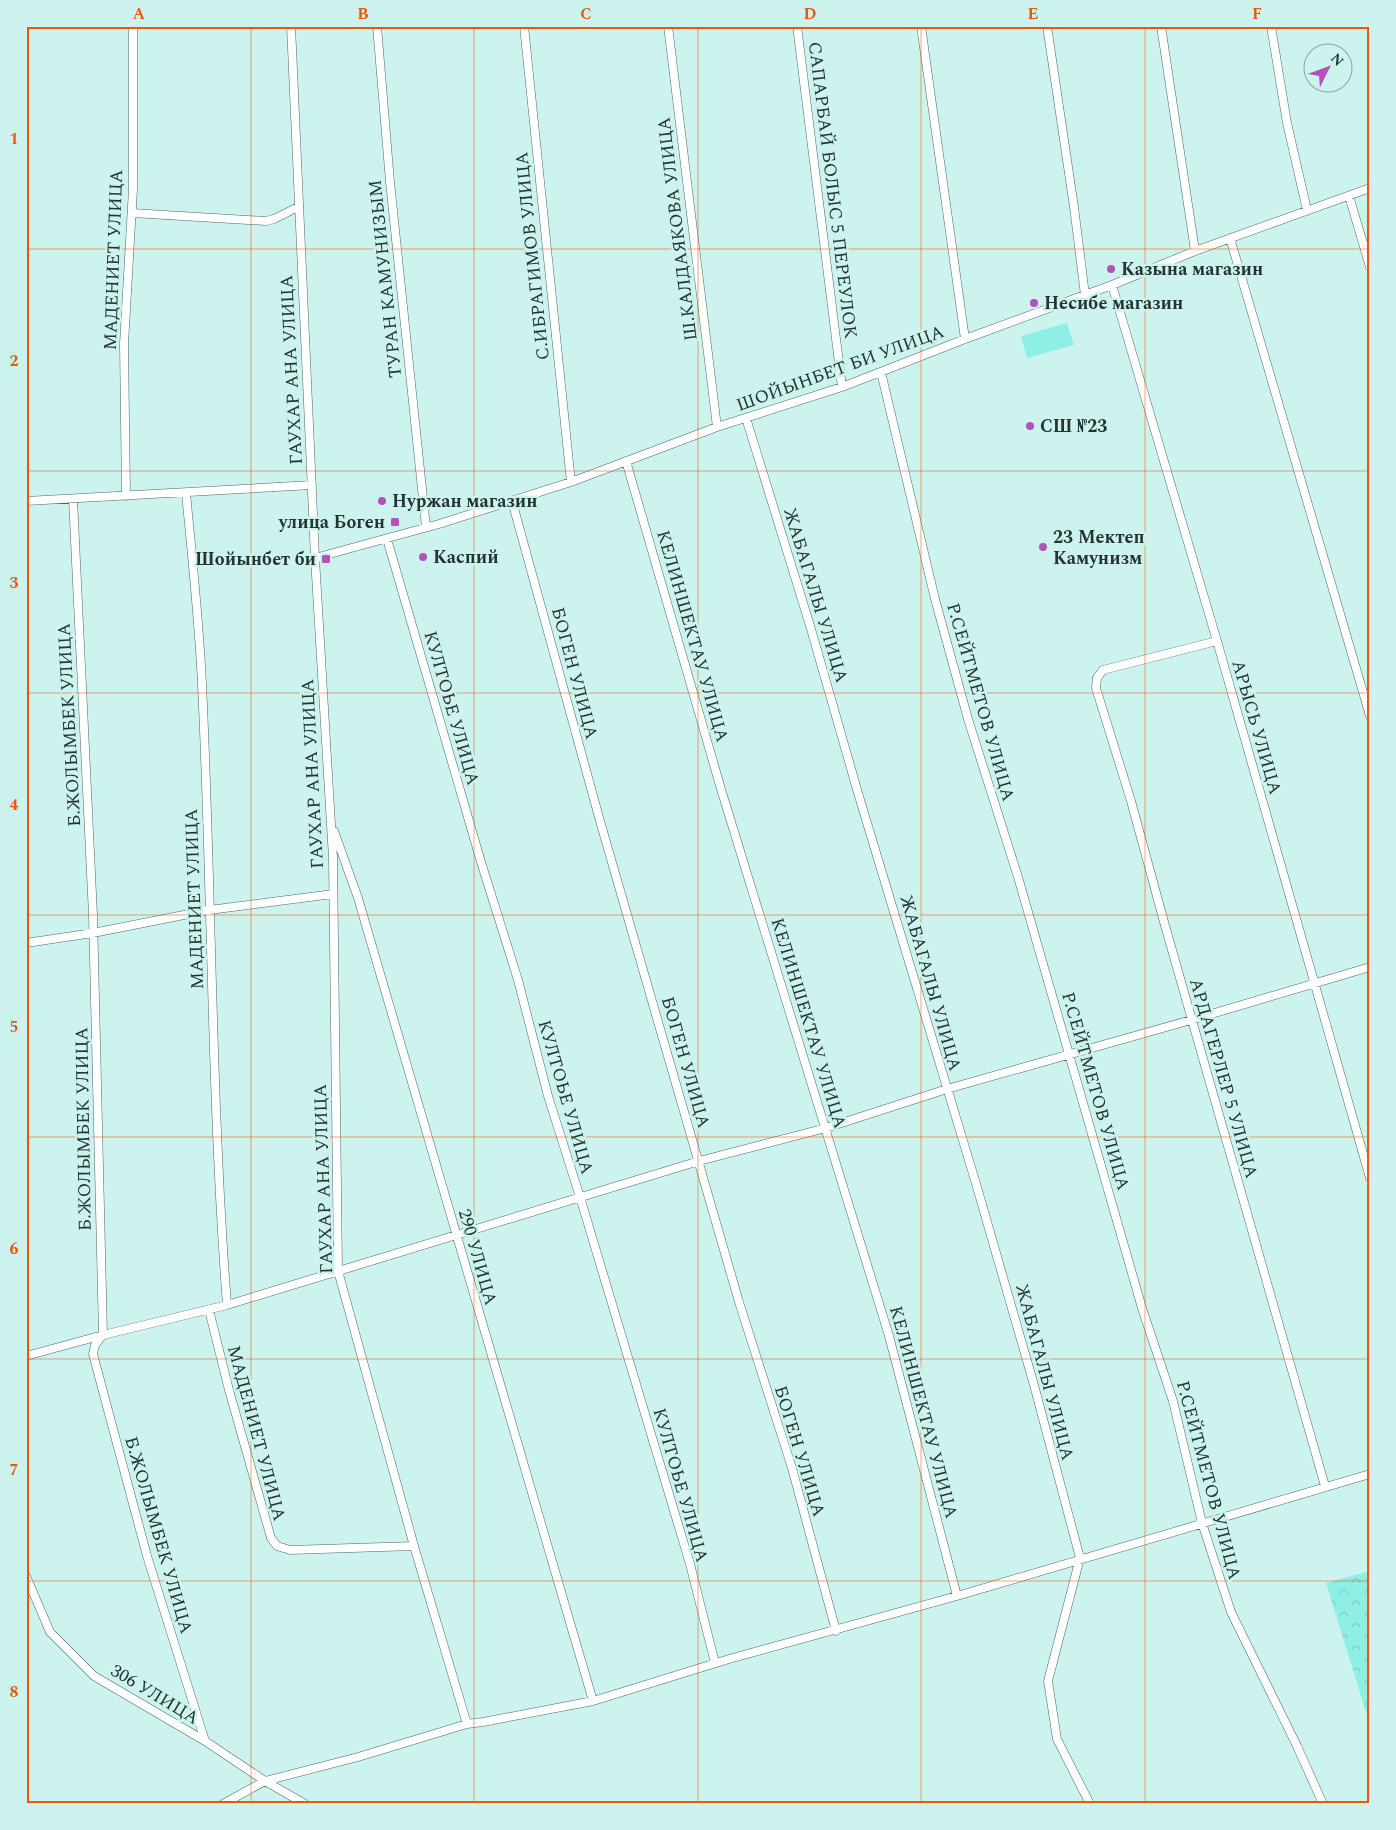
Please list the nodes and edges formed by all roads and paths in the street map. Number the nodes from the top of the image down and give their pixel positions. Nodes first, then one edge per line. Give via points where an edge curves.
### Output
1 (133, 26) edge
2 (291, 26) edge
3 (377, 26) edge
4 (524, 26) edge
5 (668, 26) edge
6 (797, 26) edge
7 (921, 26) edge
8 (1047, 26) edge
9 (1161, 26) edge
10 (1271, 26) edge
11 (1370, 188) edge
12 (1349, 196) junction
13 (298, 207) junction
14 (1307, 210) junction
15 (132, 212) junction
16 (1230, 238) junction
17 (1195, 250) junction
18 (1370, 267) edge
19 (1112, 285) junction
20 (1084, 295) junction
21 (965, 339) junction
22 (881, 372) junction
23 (842, 386) junction
24 (746, 418) junction
25 (717, 427) junction
26 (626, 461) junction
27 (571, 482) junction
28 (312, 485) junction
29 (186, 493) junction
30 (126, 496) junction
31 (73, 499) junction
32 (26, 501) edge
33 (512, 501) junction
34 (426, 527) junction
35 (388, 539) junction
36 (315, 558) junction
37 (1217, 640) junction
38 (1370, 716) edge
39 (331, 822) junction
40 (333, 894) junction
41 (209, 910) junction
42 (93, 933) junction
43 (26, 943) edge
44 (1370, 967) edge
45 (1314, 982) junction
46 (1192, 1020) junction
47 (1070, 1054) junction
48 (947, 1089) junction
49 (826, 1128) junction
50 (699, 1161) junction
51 (1370, 1178) edge
52 (580, 1197) junction
53 (456, 1235) junction
54 (338, 1271) junction
55 (227, 1305) junction
56 (209, 1310) junction
57 (103, 1335) junction
58 (26, 1356) edge
59 (1370, 1474) edge
60 (1325, 1486) junction
61 (1202, 1523) junction
62 (414, 1546) junction
63 (1080, 1558) junction
64 (26, 1576) edge
65 (957, 1596) junction
66 (836, 1631) junction
67 (714, 1663) junction
68 (594, 1701) junction
69 (467, 1724) junction
70 (205, 1742) junction
71 (265, 1781) junction
72 (223, 1804) edge
73 (305, 1804) edge
74 (1090, 1804) edge
75 (1322, 1804) edge

1 - 15 street, МАДЕНИЕТ УЛИЦА
2 - 13 street, ГАУХАР АНА УЛИЦА
3 - 34 street, ТУРАН КАМУНИЗЫМ
4 - 27 street, С.ИБРАГИМОВ УЛИЦА
5 - 25 street, Ш.КАЛДАЯКОВА УЛИЦА
6 - 23 street, САПАРБАЙ БОЛЫС 5 ПЕРЕУЛОК
7 - 21 street
8 - 20 street
9 - 17 street
10 - 14 street via 1287,123
11 - 12 street, ШОЙЫНБЕТ БИ УЛИЦА
12 - 14 street, ШОЙЫНБЕТ БИ УЛИЦА
12 - 18 street
13 - 15 street via 266,221
13 - 28 street, ГАУХАР АНА УЛИЦА
14 - 16 street, ШОЙЫНБЕТ БИ УЛИЦА
15 - 30 street, МАДЕНИЕТ УЛИЦА via 124,344
16 - 17 street, ШОЙЫНБЕТ БИ УЛИЦА
16 - 38 street
17 - 19 street, ШОЙЫНБЕТ БИ УЛИЦА
19 - 20 street, ШОЙЫНБЕТ БИ УЛИЦА
19 - 37 street, АРЫСЬ УЛИЦА
20 - 21 street, ШОЙЫНБЕТ БИ УЛИЦА
21 - 22 street, ШОЙЫНБЕТ БИ УЛИЦА
22 - 23 street, ШОЙЫНБЕТ БИ УЛИЦА
22 - 47 street, Р.СЕЙТМЕТОВ УЛИЦА via 935,599
23 - 24 street, ШОЙЫНБЕТ БИ УЛИЦА
24 - 25 street, ШОЙЫНБЕТ БИ УЛИЦА
24 - 48 street, ЖАБАГАЛЫ УЛИЦА
25 - 26 street, ШОЙЫНБЕТ БИ УЛИЦА
26 - 27 street, ШОЙЫНБЕТ БИ УЛИЦА
26 - 49 street, КЕЛИНШЕКТАУ УЛИЦА via 721,789
27 - 33 street, ШОЙЫНБЕТ БИ УЛИЦА
28 - 29 street
28 - 36 street, ГАУХАР АНА УЛИЦА
29 - 30 street
29 - 41 street, МАДЕНИЕТ УЛИЦА via 202,683
30 - 31 street
31 - 32 street
31 - 42 street, Б.ЖОЛЫМБЕК УЛИЦА
33 - 34 street, ШОЙЫНБЕТ БИ УЛИЦА
33 - 50 street, БОГЕН УЛИЦА via 600,821
34 - 35 street, ШОЙЫНБЕТ БИ УЛИЦА
35 - 36 street, ШОЙЫНБЕТ БИ УЛИЦА
35 - 52 street, КУЛТОЬЕ УЛИЦА
36 - 39 street, ГАУХАР АНА УЛИЦА
37 - 45 street, АРЫСЬ УЛИЦА
37 - 46 street, АРДАГЕРЛЕР 5 УЛИЦА via 1103,670 1097,678 1096,688
39 - 40 street, ГАУХАР АНА УЛИЦА
39 - 53 street, 290 УЛИЦА via 358,898
40 - 41 street
40 - 54 street, ГАУХАР АНА УЛИЦА
41 - 42 street
41 - 55 street, МАДЕНИЕТ УЛИЦА via 216,1127
42 - 43 street
42 - 57 street, Б.ЖОЛЫМБЕК УЛИЦА
44 - 45 street
45 - 46 street
45 - 51 street, АРЫСЬ УЛИЦА
46 - 47 street
46 - 60 street, АРДАГЕРЛЕР 5 УЛИЦА
47 - 48 street
47 - 61 street, Р.СЕЙТМЕТОВ УЛИЦА via 1142,1308 1172,1401
48 - 49 street
48 - 63 street, ЖАБАГАЛЫ УЛИЦА via 983,1206
49 - 50 street
49 - 65 street, КЕЛИНШЕКТАУ УЛИЦА via 889,1336
50 - 52 street
50 - 66 street, БОГЕН УЛИЦА via 739,1302 792,1468
52 - 53 street
52 - 67 street, КУЛТОЬЕ УЛИЦА via 690,1564
53 - 54 street
53 - 68 street, 290 УЛИЦА
54 - 55 street
54 - 62 street, ГАУХАР АНА УЛИЦА
55 - 56 street
56 - 57 street
56 - 62 street, МАДЕНИЕТ УЛИЦА via 271,1538 277,1546 290,1550
57 - 58 street
57 - 70 street, Б.ЖОЛЫМБЕК УЛИЦА via 93,1354 147,1556
59 - 60 street
60 - 61 street
61 - 63 street
61 - 75 street, Р.СЕЙТМЕТОВ УЛИЦА via 1231,1612
62 - 69 street, ГАУХАР АНА УЛИЦА
63 - 65 street
63 - 74 street via 1048,1681 1057,1739
64 - 70 street, 306 УЛИЦА via 50,1632 94,1676
65 - 66 street
66 - 67 street
67 - 68 street
68 - 69 street
69 - 71 street
70 - 71 street, 306 УЛИЦА
71 - 72 street
71 - 73 street, 306 УЛИЦА

